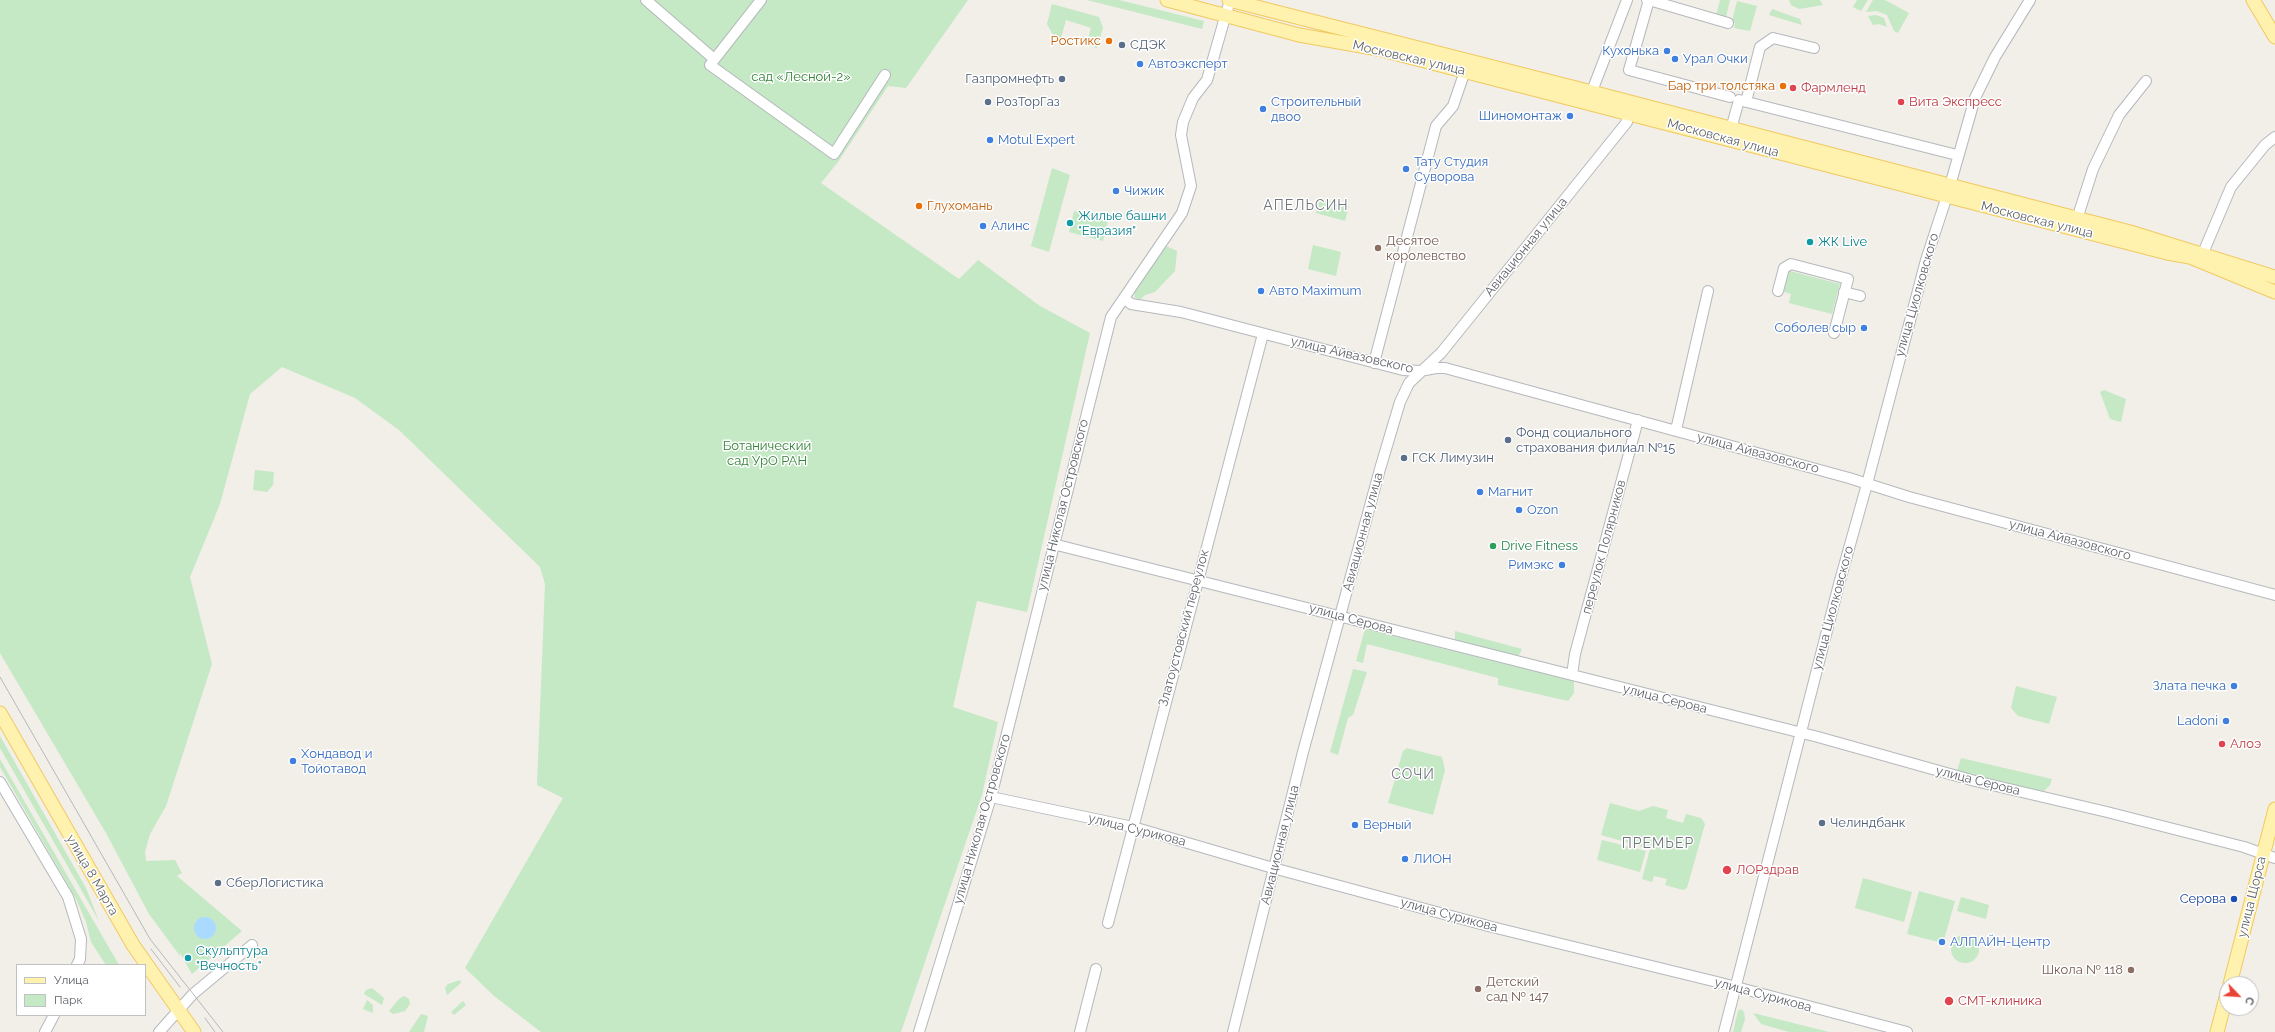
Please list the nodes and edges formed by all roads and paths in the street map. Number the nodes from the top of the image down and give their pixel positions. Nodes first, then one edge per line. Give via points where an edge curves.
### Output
1 (646, 0) edge
2 (761, 0) edge
3 (1167, 0) edge
4 (1230, 0) edge
5 (1627, 0) edge
6 (1648, 0) edge
7 (2253, 0) edge
8 (2028, 1) edge
9 (1226, 15) junction
10 (1728, 23) dead end
11 (2275, 37) edge
12 (1814, 48) dead end
13 (714, 60) junction
14 (1465, 71) junction
15 (885, 75) dead end
16 (2146, 80) dead end
17 (1589, 97) junction
18 (1730, 97) dead end
19 (1746, 102) junction
20 (1628, 107) junction
21 (1731, 129) junction
22 (2275, 137) edge
23 (1957, 155) junction
24 (1949, 191) junction
25 (2077, 219) junction
26 (2203, 253) junction
27 (2275, 277) edge
28 (1708, 291) dead end
29 (1778, 291) dead end
30 (1844, 292) junction
31 (2272, 292) edge
32 (1860, 296) dead end
33 (1124, 298) junction
34 (1834, 332) dead end
35 (1263, 334) junction
36 (1374, 363) junction
37 (1420, 371) junction
38 (1638, 420) junction
39 (1676, 430) junction
40 (1867, 484) junction
41 (1053, 544) junction
42 (1197, 579) junction
43 (2275, 595) edge
44 (1340, 616) junction
45 (1572, 675) junction
46 (0, 713) edge
47 (1801, 733) junction
48 (0, 782) edge
49 (991, 796) junction
50 (2275, 809) edge
51 (1133, 827) junction
52 (2269, 856) edge
53 (1273, 868) junction
54 (1108, 923) dead end
55 (252, 945) dead end
56 (78, 964) edge
57 (1096, 969) dead end
58 (2232, 976) edge
59 (1736, 987) junction
60 (178, 1011) junction
61 (53, 1016) edge
62 (2221, 1016) edge
63 (45, 1032) edge
64 (159, 1032) edge
65 (194, 1032) edge
66 (919, 1032) edge
67 (1080, 1032) edge
68 (1233, 1032) edge
69 (1724, 1032) edge
70 (1907, 1032) edge
71 (2217, 1032) edge

1 - 13 street
2 - 13 street
3 - 9 main road, Московская улица
4 - 9 street, улица Николая Островского
4 - 17 main road, Московская улица
5 - 17 street
6 - 10 street
6 - 18 street via 1629,70
7 - 11 main road
8 - 23 street, улица Циолковского via 1976,95
9 - 14 main road, Московская улица via 1300,35 1360,45
9 - 33 street, улица Николая Островского via 1207,80 1193,98 1183,122 1181,135 1191,186 1182,214
12 - 19 street via 1773,38 1760,46 1749,79
13 - 15 street via 710,65 834,154
14 - 17 main road, Московская улица
14 - 36 street via 1453,106 1436,126
16 - 25 street via 2119,115 2093,169
17 - 20 main road, Московская улица
19 - 21 street via 1739,100
19 - 23 street
20 - 21 main road, Московская улица
20 - 24 main road, Московская улица
20 - 37 street, Авиационная улица via 1627,122 1441,353
21 - 24 main road, Московская улица
22 - 26 street via 2265,145 2231,186
23 - 24 street, улица Циолковского
24 - 25 main road, Московская улица
24 - 31 main road, Московская улица via 2167,253 2190,257
24 - 40 street, улица Циолковского via 1922,274
25 - 26 main road, Московская улица
26 - 27 main road, Московская улица
28 - 39 street
29 - 30 street via 1784,268 1791,264 1848,279
30 - 32 street
30 - 34 street
33 - 35 street, улица Айвазовского via 1131,304 1181,312
33 - 41 street, улица Николая Островского via 1111,317
35 - 36 street, улица Айвазовского
35 - 42 street, Златоустовский переулок
36 - 37 street, улица Айвазовского
37 - 38 street, улица Айвазовского via 1445,368
37 - 44 street, Авиационная улица via 1405,390 1394,420
38 - 39 street, улица Айвазовского
38 - 45 street, переулок Полярников
39 - 40 street, улица Айвазовского
40 - 43 street, улица Айвазовского via 1972,515
40 - 47 street, улица Циолковского via 1838,584
41 - 42 street, улица Серова
41 - 49 street, улица Николая Островского
42 - 44 street, улица Серова
42 - 51 street, Златоустовский переулок
44 - 45 street, улица Серова
44 - 53 street, Авиационная улица
45 - 47 street, улица Серова
46 - 60 main road, улица 8 Марта via 129,938
47 - 52 street, улица Серова via 1975,781 2244,847
47 - 59 street, улица Циолковского
48 - 56 street via 68,897 81,939
49 - 51 street, улица Сурикова
49 - 66 street, улица Николая Островского
50 - 52 main road, улица Щорса
51 - 53 street, улица Сурикова
51 - 54 street, Златоустовский переулок
52 - 58 main road, улица Щорса
53 - 59 street, улица Сурикова via 1550,942
53 - 68 street, Авиационная улица
55 - 60 street via 193,994
57 - 67 street
59 - 69 street, улица Циолковского
59 - 70 street, улица Сурикова
60 - 64 street
60 - 65 main road, улица 8 Марта
61 - 63 street
62 - 71 main road

